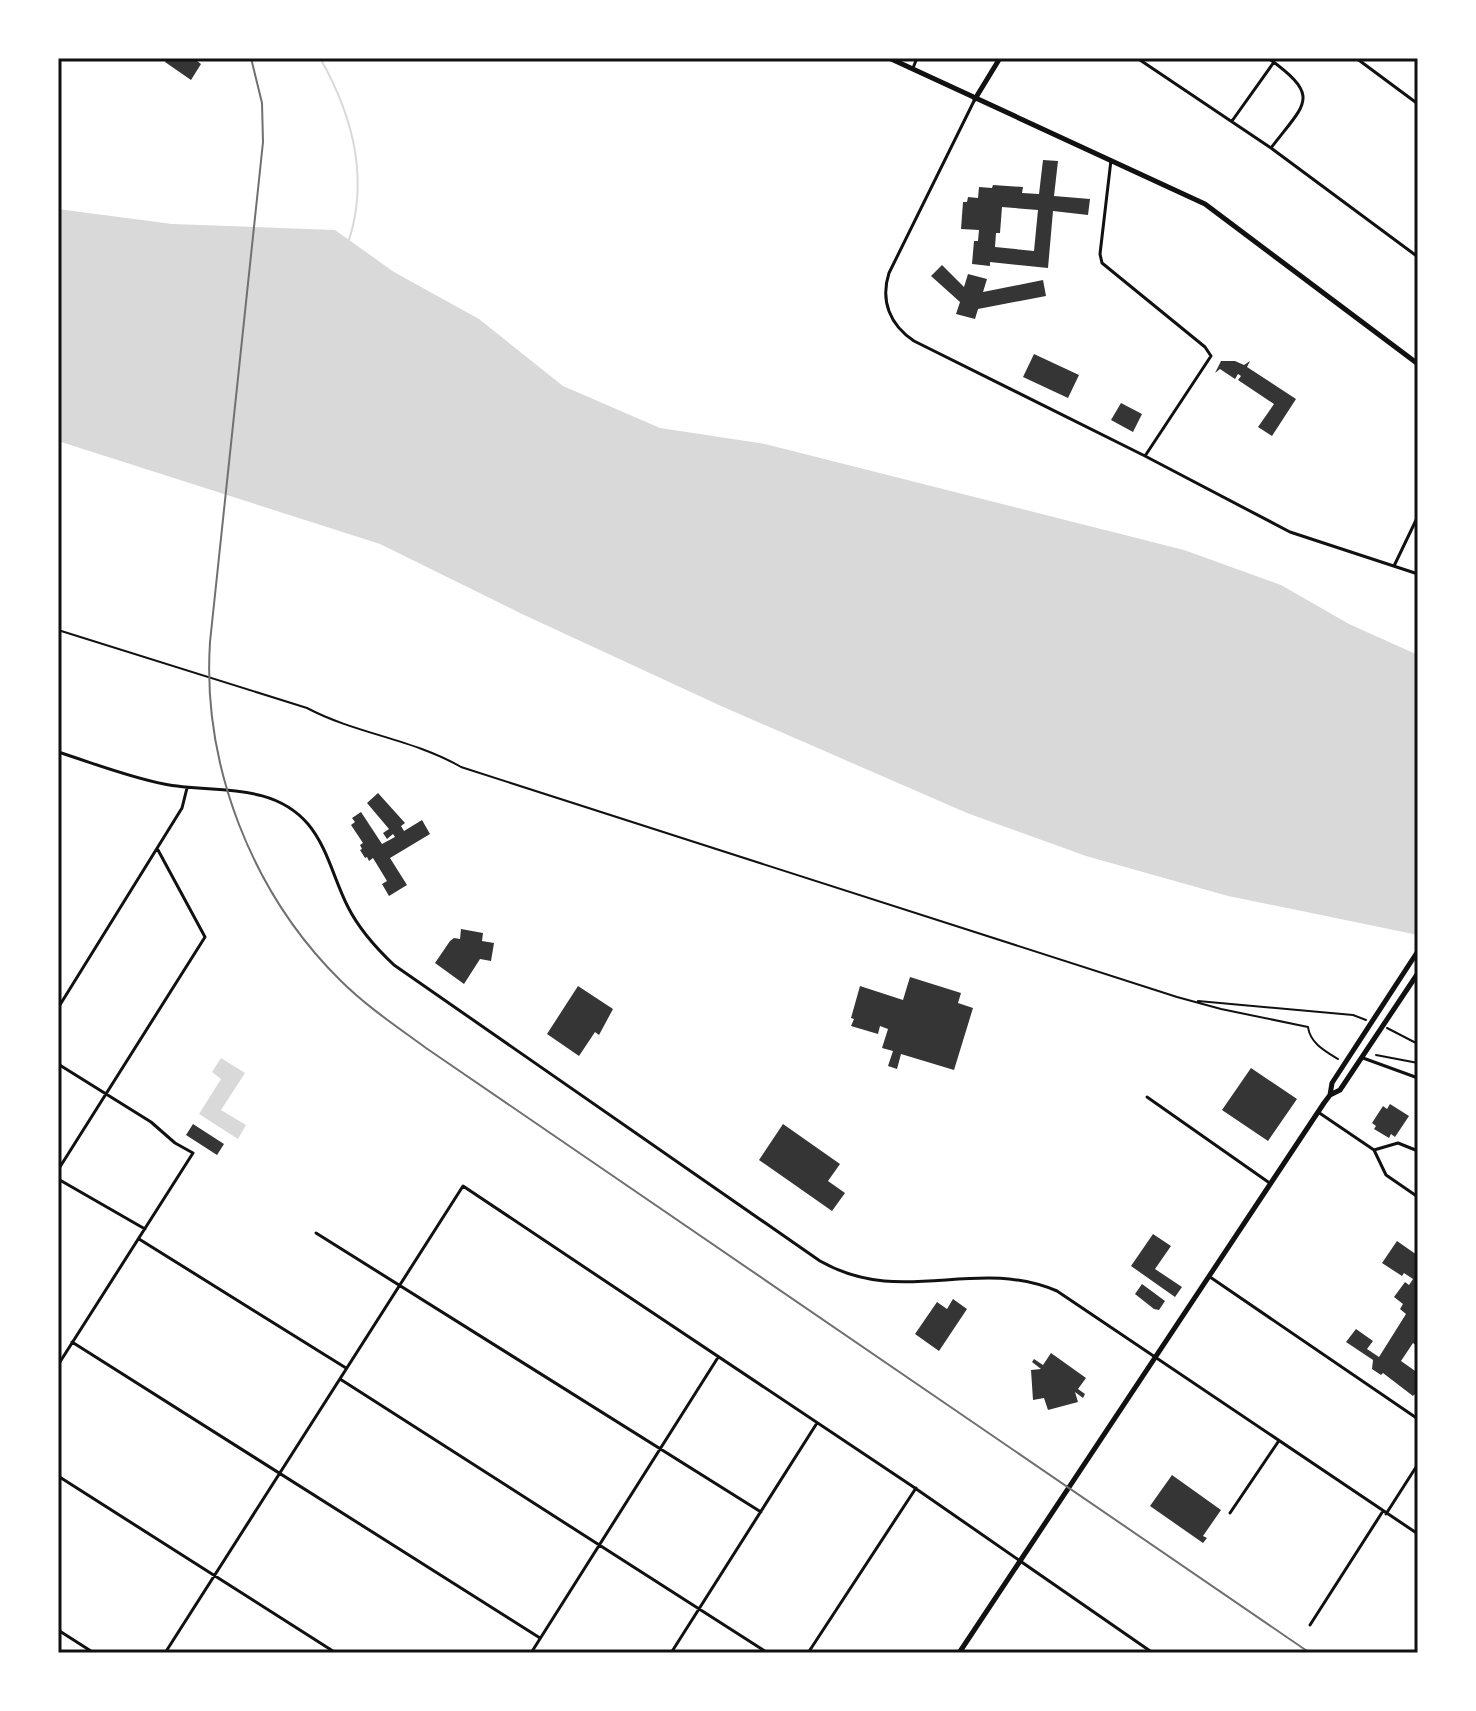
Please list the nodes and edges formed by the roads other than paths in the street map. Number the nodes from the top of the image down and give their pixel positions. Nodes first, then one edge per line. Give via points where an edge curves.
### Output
1 (889, 58) edge
2 (917, 58) edge
3 (1000, 58) edge
4 (1137, 58) edge
5 (1268, 58) edge
6 (1356, 58) edge
7 (1144, 60) edge
8 (1274, 62) junction
9 (913, 68) junction
10 (975, 99) junction
11 (1418, 104) edge
12 (1231, 122) junction
13 (1271, 148) junction
14 (1111, 160) junction
15 (1418, 257) edge
16 (1418, 364) edge
17 (1145, 456) junction
18 (1418, 516) edge
19 (1394, 566) junction
20 (1418, 574) edge
21 (58, 752) edge
22 (187, 788) junction
23 (158, 850) junction
24 (1418, 951) edge
25 (1418, 973) edge
26 (58, 1008) edge
27 (1363, 1058) junction
28 (58, 1064) edge
29 (1418, 1078) edge
30 (107, 1095) junction
31 (1330, 1095) junction
32 (1147, 1097) dead end
33 (1318, 1112) junction
34 (1374, 1150) junction
35 (1418, 1151) edge
36 (58, 1170) edge
37 (58, 1179) edge
38 (1271, 1184) junction
39 (1418, 1197) edge
40 (145, 1229) junction
41 (316, 1233) dead end
42 (139, 1239) junction
43 (1210, 1277) junction
44 (399, 1284) junction
45 (72, 1342) junction
46 (1155, 1357) junction
47 (718, 1358) junction
48 (58, 1365) edge
49 (347, 1368) junction
50 (340, 1379) junction
51 (1418, 1419) edge
52 (817, 1422) junction
53 (1278, 1442) junction
54 (661, 1448) junction
55 (1418, 1464) edge
56 (281, 1473) junction
57 (58, 1476) edge
58 (916, 1488) junction
59 (761, 1512) junction
60 (1230, 1513) dead end
61 (1385, 1513) junction
62 (1418, 1534) edge
63 (599, 1547) junction
64 (1020, 1561) junction
65 (214, 1576) junction
66 (699, 1610) junction
67 (1310, 1625) dead end
68 (58, 1630) edge
69 (540, 1638) junction
70 (94, 1653) edge
71 (165, 1653) edge
72 (336, 1653) edge
73 (531, 1653) edge
74 (671, 1653) edge
75 (768, 1653) edge
76 (808, 1653) edge
77 (959, 1653) edge
78 (1153, 1653) edge

1 - 9 main road
2 - 9 street
3 - 10 main road
4 - 7 street
5 - 8 street
6 - 11 street
7 - 12 street
8 - 12 street
8 - 13 street via 1297,80 1304,97 1301,109
9 - 10 main road
10 - 14 main road
10 - 17 street via 889,273 885,294 890,316 914,341
12 - 13 street
13 - 15 street
14 - 16 main road via 1218,213
14 - 17 street via 1102,263 1211,356
17 - 19 street via 1290,532
18 - 19 street
19 - 20 street
21 - 22 street
22 - 23 street
22 - 46 street via 256,793 288,806 313,830 353,916 394,965 820,1261 876,1282 1002,1277 1037,1284 1068,1298
23 - 26 street
23 - 30 street via 205,937
24 - 31 main road via 1332,1083
25 - 27 main road
27 - 29 street
27 - 31 main road via 1340,1090
28 - 30 street
30 - 36 street
30 - 40 street via 193,1153
31 - 33 main road
32 - 38 street
33 - 34 street
33 - 38 main road
34 - 35 street via 1398,1143
34 - 39 street via 1386,1175
37 - 40 street
38 - 43 main road
40 - 42 street
41 - 44 street
42 - 45 street
42 - 49 street
43 - 46 main road
43 - 51 street
44 - 47 street via 463,1186
44 - 49 street
44 - 54 street
45 - 48 street
45 - 56 street
46 - 53 street
46 - 64 main road
47 - 52 street
47 - 54 street
49 - 50 street
50 - 56 street
50 - 63 street
52 - 58 street
52 - 59 street
53 - 60 street
53 - 61 street
54 - 59 street
54 - 63 street
55 - 61 street
56 - 65 street
56 - 69 street
57 - 65 street
58 - 64 street
58 - 76 street
59 - 66 street
61 - 62 street
61 - 67 street
63 - 66 street
63 - 69 street
64 - 77 main road
64 - 78 street
65 - 71 street
65 - 72 street
66 - 74 street
66 - 75 street
68 - 70 street
69 - 73 street

